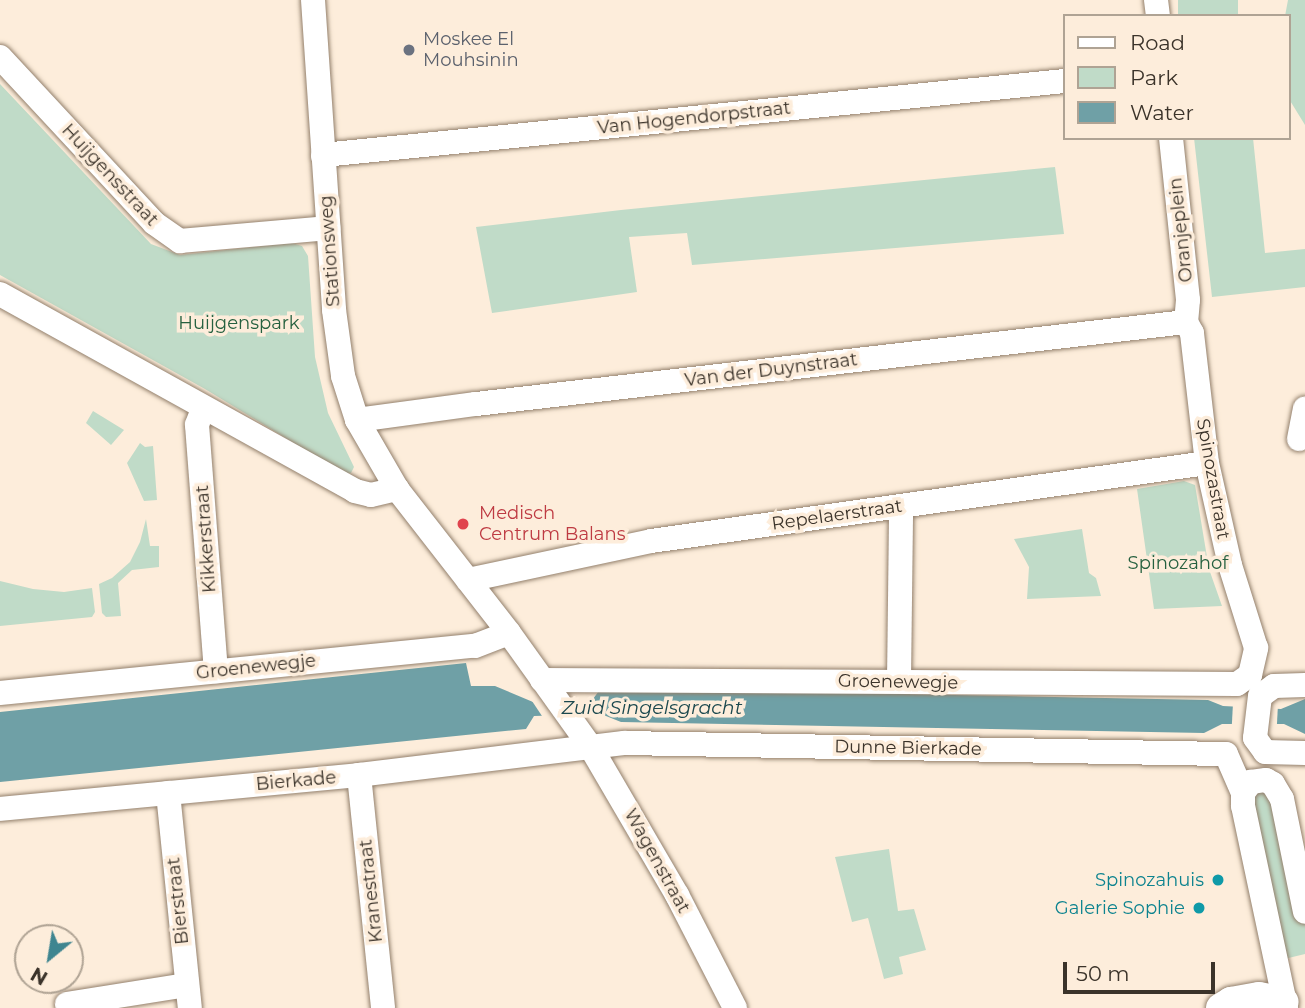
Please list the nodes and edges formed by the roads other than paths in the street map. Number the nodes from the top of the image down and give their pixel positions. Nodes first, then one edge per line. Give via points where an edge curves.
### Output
1 (313, 0) edge
2 (0, 57) edge
3 (1064, 81) edge
4 (1171, 140) edge
5 (323, 155) junction
6 (328, 228) junction
7 (0, 294) edge
8 (1185, 322) junction
9 (203, 409) junction
10 (1305, 409) edge
11 (357, 420) junction
12 (1299, 439) dead end
13 (1208, 463) junction
14 (397, 489) junction
15 (901, 506) junction
16 (468, 580) junction
17 (509, 633) junction
18 (216, 671) junction
19 (1250, 675) joint
20 (900, 681) junction
21 (1305, 685) edge
22 (549, 689) junction
23 (0, 693) edge
24 (570, 718) joint
25 (590, 746) junction
26 (1305, 753) edge
27 (359, 775) junction
28 (168, 793) junction
29 (1243, 793) junction
30 (0, 809) edge
31 (1305, 912) edge
32 (188, 997) edge
33 (67, 1003) dead end
34 (1287, 1004) edge
35 (383, 1008) edge
36 (735, 1008) edge
37 (1221, 1008) edge

1 - 5 street, Stationsweg
2 - 6 street, Huijgensstraat via 154,223 180,241
3 - 5 street, Van Hogendorpstraat
4 - 8 street, Oranjeplein via 1188,300
5 - 6 street, Stationsweg
6 - 11 street, Stationsweg via 343,376
7 - 9 street
8 - 11 street, Van der Duynstraat
8 - 13 street, Spinozastraat via 1192,333
9 - 14 street via 355,491 371,495
9 - 18 street, Kikkerstraat via 197,425
10 - 12 street
11 - 14 street, Stationsweg
13 - 15 street, Repelaerstraat
13 - 19 street, Spinozastraat via 1230,565 1256,648
14 - 16 street, Stationsweg
15 - 16 street, Repelaerstraat via 651,541
15 - 20 street
16 - 17 street, Stationsweg
17 - 18 street, Groenewegje via 475,646
17 - 22 street, Stationsweg
18 - 23 street, Groenewegje
19 - 20 street, Groenewegje via 1225,686
20 - 22 street, Groenewegje
21 - 26 street via 1274,686 1260,696 1255,738 1265,752
22 - 24 street, Stationsweg
24 - 25 street, Wagenstraat
25 - 27 street, Bierkade
25 - 29 street, Dunne Bierkade via 1226,754
25 - 36 street, Wagenstraat via 677,895
27 - 28 street, Bierkade
27 - 35 street, Kranestraat
28 - 30 street, Bierkade
28 - 32 street, Bierstraat
29 - 31 street via 1251,782 1260,780 1279,790
29 - 34 street
32 - 33 street
34 - 37 street via 1259,997

